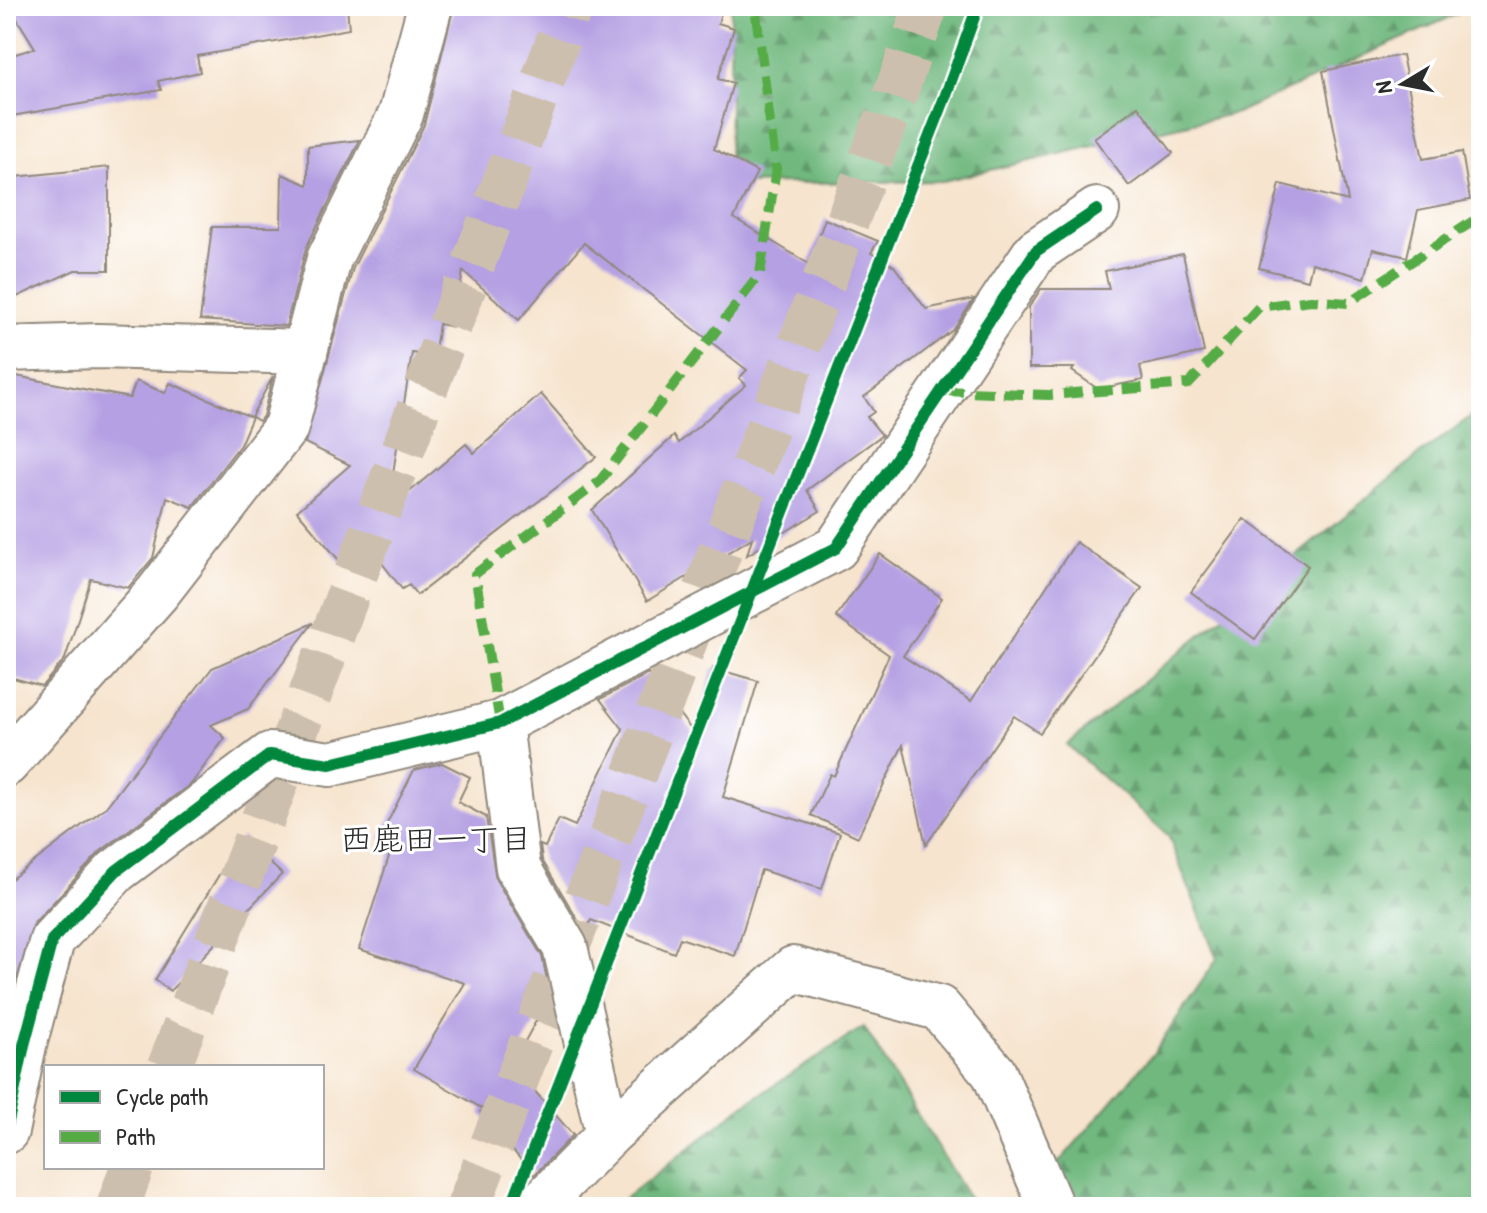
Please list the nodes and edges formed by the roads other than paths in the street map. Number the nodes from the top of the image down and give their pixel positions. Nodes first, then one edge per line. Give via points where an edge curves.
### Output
1 (430, 6) edge
2 (1097, 210) dead end
3 (6, 349) edge
4 (305, 352) junction
5 (500, 723) junction
6 (6, 764) edge
7 (6, 1131) edge
8 (608, 1135) junction
9 (537, 1207) edge
10 (1051, 1207) edge

1 - 4 street via 401,114 329,259
2 - 5 street via 1036,251 836,548
3 - 4 street
4 - 6 street via 286,427 158,592
5 - 7 street via 330,764 270,755 116,871 52,940
5 - 8 street via 518,868 565,947
8 - 9 street
8 - 10 street via 793,969 939,1008 994,1073

